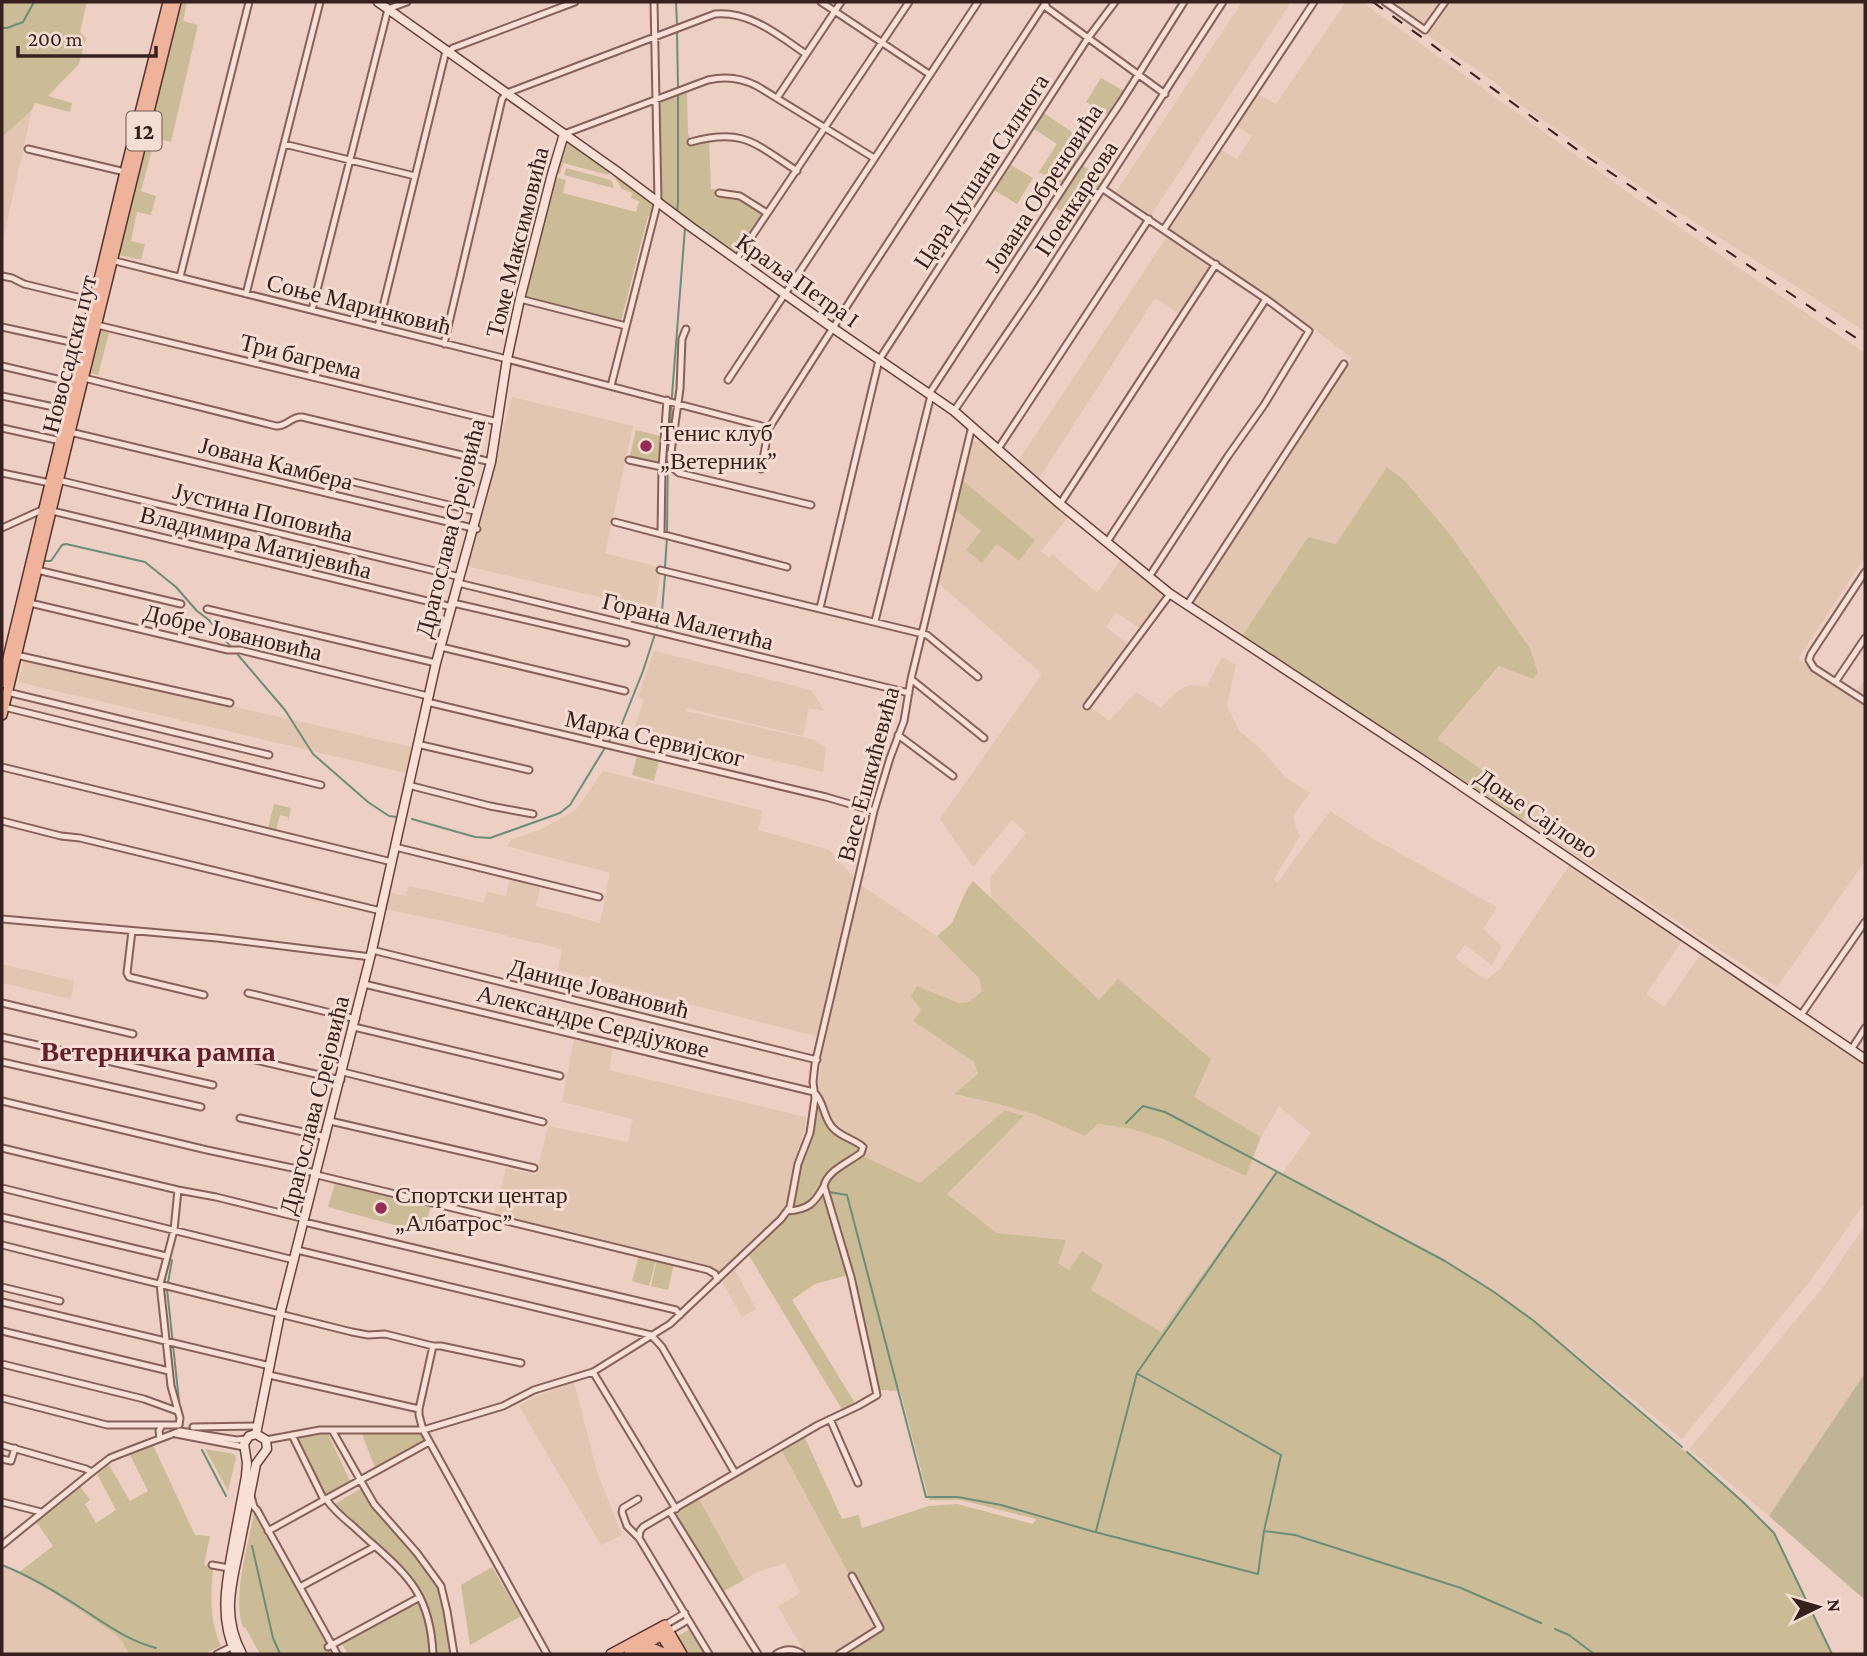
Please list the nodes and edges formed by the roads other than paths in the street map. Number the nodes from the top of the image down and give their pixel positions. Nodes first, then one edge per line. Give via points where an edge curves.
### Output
1 (168, 2) edge
2 (176, 2) edge
3 (249, 2) edge
4 (320, 2) edge
5 (378, 2) edge
6 (407, 2) edge
7 (575, 2) edge
8 (654, 2) edge
9 (821, 2) edge
10 (841, 2) edge
11 (909, 2) edge
12 (978, 2) edge
13 (1044, 2) edge
14 (1115, 2) edge
15 (1184, 2) edge
16 (1223, 2) edge
17 (1314, 2) edge
18 (1385, 2) edge
19 (1445, 2) edge
20 (388, 9) junction
21 (835, 11) junction
22 (653, 37) junction
23 (1088, 38) junction
24 (883, 43) junction
25 (448, 51) junction
26 (806, 54) junction
27 (929, 74) junction
28 (1138, 74) junction
29 (507, 93) junction
30 (1165, 93) junction
31 (777, 98) junction
32 (656, 100) junction
33 (824, 128) junction
34 (565, 134) junction
35 (691, 142) dead end
36 (284, 144) junction
37 (28, 149) dead end
38 (874, 158) junction
39 (350, 160) junction
40 (797, 171) junction
41 (125, 172) junction
42 (415, 176) junction
43 (1103, 189) junction
44 (719, 193) dead end
45 (658, 201) junction
46 (768, 213) junction
47 (1149, 219) junction
48 (1164, 229) junction
49 (108, 260) junction
50 (736, 260) junction
51 (1216, 264) junction
52 (2, 276) edge
53 (180, 277) junction
54 (246, 294) junction
55 (785, 294) junction
56 (520, 299) junction
57 (1266, 299) junction
58 (94, 300) junction
59 (312, 310) junction
60 (97, 325) junction
61 (626, 326) junction
62 (2, 327) edge
63 (377, 327) junction
64 (833, 328) junction
65 (686, 329) dead end
66 (444, 344) junction
67 (84, 345) junction
68 (507, 359) junction
69 (878, 360) junction
70 (1344, 364) dead end
71 (2, 366) edge
72 (728, 380) dead end
73 (79, 381) junction
74 (611, 386) junction
75 (930, 394) junction
76 (2, 396) edge
77 (667, 401) junction
78 (679, 403) junction
79 (68, 410) junction
80 (954, 411) junction
81 (498, 422) junction
82 (972, 426) junction
83 (2, 428) edge
84 (769, 428) junction
85 (70, 432) junction
86 (61, 441) junction
87 (998, 449) junction
88 (629, 460) dead end
89 (491, 462) junction
90 (662, 467) junction
91 (761, 469) dead end
92 (2, 473) edge
93 (333, 477) dead end
94 (55, 482) junction
95 (1060, 504) junction
96 (811, 505) dead end
97 (48, 510) junction
98 (478, 512) junction
99 (615, 522) dead end
100 (2, 528) edge
101 (475, 529) junction
102 (661, 534) junction
103 (1107, 542) junction
104 (787, 567) dead end
105 (37, 570) junction
106 (660, 570) dead end
107 (1865, 572) edge
108 (1149, 578) junction
109 (459, 580) junction
110 (1170, 594) junction
111 (29, 602) junction
112 (181, 604) dead end
113 (1185, 604) junction
114 (453, 605) junction
115 (820, 608) junction
116 (207, 609) dead end
117 (875, 621) junction
118 (923, 634) junction
119 (1865, 638) edge
120 (626, 643) dead end
121 (441, 647) junction
122 (16, 655) junction
123 (436, 663) junction
124 (978, 677) dead end
125 (911, 679) junction
126 (1836, 681) junction
127 (5, 688) edge
128 (625, 691) dead end
129 (909, 693) junction
130 (427, 699) junction
131 (1865, 701) edge
132 (230, 704) dead end
133 (1087, 706) dead end
134 (3, 711) edge
135 (898, 735) junction
136 (984, 738) dead end
137 (417, 744) junction
138 (269, 755) dead end
139 (2, 767) edge
140 (529, 770) dead end
141 (953, 776) dead end
142 (321, 785) dead end
143 (408, 785) junction
144 (874, 811) junction
145 (533, 814) dead end
146 (2, 821) edge
147 (396, 848) junction
148 (392, 862) junction
149 (599, 897) dead end
150 (381, 911) junction
151 (2, 919) edge
152 (1865, 922) edge
153 (132, 931) junction
154 (372, 953) junction
155 (364, 984) junction
156 (248, 993) dead end
157 (204, 995) dead end
158 (2, 1003) edge
159 (1801, 1015) junction
160 (355, 1023) junction
161 (1865, 1028) edge
162 (134, 1034) dead end
163 (2, 1037) edge
164 (1851, 1049) junction
165 (238, 1056) dead end
166 (817, 1059) junction
167 (1865, 1059) edge
168 (2, 1062) edge
169 (342, 1076) junction
170 (560, 1076) dead end
171 (213, 1085) dead end
172 (814, 1092) junction
173 (2, 1101) edge
174 (201, 1107) dead end
175 (240, 1118) dead end
176 (330, 1121) junction
177 (543, 1122) dead end
178 (326, 1137) junction
179 (2, 1148) edge
180 (534, 1168) dead end
181 (317, 1174) junction
182 (824, 1186) junction
183 (2, 1188) edge
184 (178, 1190) junction
185 (788, 1211) junction
186 (2, 1217) edge
187 (304, 1221) junction
188 (174, 1230) junction
189 (2, 1245) edge
190 (297, 1250) junction
191 (166, 1256) junction
192 (294, 1260) junction
193 (717, 1280) junction
194 (166, 1285) junction
195 (2, 1287) edge
196 (60, 1301) dead end
197 (2, 1302) edge
198 (280, 1314) junction
199 (680, 1315) junction
200 (2, 1331) edge
201 (651, 1335) junction
202 (171, 1343) junction
203 (433, 1346) junction
204 (521, 1363) dead end
205 (2, 1364) edge
206 (270, 1366) junction
207 (169, 1371) junction
208 (593, 1372) junction
209 (269, 1376) junction
210 (2, 1398) edge
211 (419, 1409) junction
212 (177, 1411) junction
213 (830, 1419) junction
214 (162, 1425) junction
215 (192, 1427) dead end
216 (257, 1430) junction
217 (332, 1430) junction
218 (423, 1430) junction
219 (289, 1436) junction
220 (160, 1438) junction
221 (429, 1443) junction
222 (2, 1445) edge
223 (245, 1446) junction
224 (15, 1448) junction
225 (265, 1449) junction
226 (2, 1459) edge
227 (92, 1472) junction
228 (735, 1473) junction
229 (359, 1481) junction
230 (858, 1483) dead end
231 (325, 1499) junction
232 (638, 1499) dead end
233 (2, 1502) edge
234 (251, 1508) junction
235 (673, 1510) junction
236 (41, 1512) junction
237 (268, 1531) junction
238 (639, 1538) junction
239 (2, 1545) edge
240 (374, 1546) junction
241 (212, 1565) dead end
242 (229, 1568) junction
243 (852, 1576) dead end
244 (300, 1587) junction
245 (420, 1597) junction
246 (685, 1614) junction
247 (688, 1620) junction
248 (663, 1630) junction
249 (330, 1646) junction
250 (235, 1648) edge
251 (632, 1653) edge
252 (217, 1654) edge
253 (242, 1654) edge
254 (337, 1654) edge
255 (433, 1654) edge
256 (454, 1654) edge
257 (547, 1654) edge
258 (611, 1654) edge
259 (666, 1654) edge
260 (673, 1654) edge
261 (682, 1654) edge
262 (709, 1654) edge
263 (758, 1654) edge
264 (776, 1654) edge
265 (802, 1654) edge
266 (838, 1654) edge

1 - 41 main road, Новосадски пут / 12
2 - 49 main road, Новосадски пут / 12
3 - 53 street
4 - 36 street
5 - 20 street, Краља Петра I
6 - 20 street
7 - 25 street
8 - 22 street
9 - 21 street
10 - 21 street
11 - 24 street
12 - 27 street
13 - 23 street
13 - 64 street
14 - 23 street, Цара Душана Силнога
15 - 28 street, Јована Обреновића
16 - 30 street, Поенкареова
17 - 48 street
18 - 19 street via 1425,30
20 - 25 street, Краља Петра I
20 - 39 street
21 - 24 street
21 - 26 street
22 - 26 street via 715,14 738,15
22 - 29 street
22 - 32 street
23 - 28 street
23 - 69 street, Цара Душана Силнога
24 - 27 street
24 - 33 street
25 - 29 street, Краља Петра I
25 - 42 street
26 - 31 street
27 - 38 street
28 - 30 street
28 - 75 street, Јована Обреновића
29 - 34 street, Краља Петра I
29 - 66 street
30 - 43 street, Поенкареова
31 - 32 street via 750,82 730,78 708,80
31 - 33 street
32 - 34 street
32 - 45 street
33 - 38 street
33 - 40 street
34 - 45 street, Краља Петра I
34 - 56 street, Томе Максимовића
35 - 40 street via 713,136 739,137
36 - 39 street
36 - 54 street
37 - 41 street
38 - 55 street
39 - 42 street
39 - 59 street
40 - 46 street
41 - 49 main road, Новосадски пут / 12
42 - 63 street
43 - 47 street
43 - 80 street, Поенкареова
44 - 46 street via 740,196
45 - 50 street, Краља Петра I
45 - 61 street
46 - 50 street
47 - 48 street
47 - 87 street
48 - 51 street
49 - 53 street, Соње Маринковић
49 - 58 main road, Новосадски пут / 12
49 - 60 main road, Новосадски пут / 12
50 - 55 street, Краља Петра I
51 - 57 street
51 - 95 street
52 - 58 street
53 - 54 street, Соње Маринковић
54 - 59 street, Соње Маринковић
55 - 64 street, Краља Петра I
55 - 72 street
56 - 61 street
56 - 68 street, Томе Максимовића
57 - 103 street
57 - 108 street via 1309,331
58 - 67 main road, Новосадски пут / 12
59 - 63 street, Соње Маринковић
60 - 73 main road, Новосадски пут / 12
60 - 81 street, Три багрема
61 - 74 street
62 - 67 street
63 - 66 street, Соње Маринковић
64 - 69 street, Краља Петра I
64 - 84 street
65 - 78 street via 681,339
66 - 68 street, Соње Маринковић
67 - 73 main road, Новосадски пут / 12
68 - 74 street, Соње Маринковић
68 - 81 street, Драгослава Срејовића
69 - 75 street, Краља Петра I
69 - 115 street, Цара Душана Силнога
70 - 113 street
71 - 73 street
73 - 79 main road, Новосадски пут / 12
73 - 85 main road, Новосадски пут / 12
73 - 89 street via 276,426 302,417
74 - 77 street, Соње Маринковић
75 - 80 street, Краља Петра I
75 - 117 street, Јована Обреновића
76 - 79 street
77 - 78 street, Соње Маринковић
77 - 90 street
78 - 84 street, Соње Маринковић
78 - 96 street via 670,459 676,471
79 - 86 main road, Новосадски пут / 12
80 - 82 street, Краља Петра I
81 - 89 street, Драгослава Срејовића
82 - 87 street, Краља Петра I
82 - 118 street, Васе Ешкићевића
83 - 86 street
84 - 91 street
85 - 94 main road, Новосадски пут / 12
85 - 101 street, Јована Камбера
86 - 94 main road, Новосадски пут / 12
87 - 95 street, Краља Петра I
88 - 90 street
89 - 98 street, Драгослава Срејовића
90 - 102 street
92 - 94 street, Јустина Поповића
93 - 98 street
94 - 97 main road, Новосадски пут / 12
94 - 109 street, Јустина Поповића
95 - 103 street, Краља Петра I
97 - 100 street
97 - 105 main road, Новосадски пут / 12
97 - 114 street, Владимира Матијевића
97 - 127 main road, Новосадски пут / 12
98 - 101 street, Драгослава Срејовића
99 - 102 street
101 - 109 street, Драгослава Срејовића
102 - 104 street
103 - 108 street, Краља Петра I
105 - 111 main road, Новосадски пут / 12
105 - 112 street
106 - 115 street
107 - 126 street via 1809,660
108 - 110 street, Краља Петра I
109 - 114 street, Драгослава Срејовића
109 - 129 street, Горана Малетића
110 - 113 street, Краља Петра I
110 - 133 street
111 - 122 main road, Новосадски пут / 12
111 - 130 street, Добре Јовановића
113 - 159 street, Доње Сајлово
114 - 120 street, Владимира Матијевића
114 - 121 street, Драгослава Срејовића
115 - 117 street
116 - 123 street, Драгослава Срејовића
117 - 118 street
118 - 124 street
118 - 125 street, Васе Ешкићевића
119 - 126 street
121 - 123 street, Драгослава Срејовића
121 - 128 street
122 - 127 main road, Новосадски пут / 12
122 - 132 street
123 - 130 street, Драгослава Срејовића
125 - 129 street, Васе Ешкићевића
125 - 136 street
126 - 131 street
127 - 134 main road, Новосадски пут / 12
127 - 138 street
129 - 135 street, Васе Ешкићевића
130 - 137 street, Драгослава Срејовића
130 - 144 street, Марка Сервијског
134 - 142 street
135 - 141 street
135 - 144 street, Васе Ешкићевића
137 - 140 street
137 - 143 street, Драгослава Срејовића
139 - 148 street
143 - 145 street
143 - 147 street, Драгослава Срејовића
144 - 166 street, Васе Ешкићевића
146 - 150 street
147 - 148 street, Драгослава Срејовића
147 - 149 street
148 - 150 street, Драгослава Срејовића
150 - 154 street, Драгослава Срејовића
151 - 153 street, Данице Јовановић
152 - 159 street
153 - 154 street, Данице Јовановић
153 - 157 street via 130,977
154 - 155 street, Драгослава Срејовића
154 - 166 street, Данице Јовановић
155 - 160 street, Драгослава Срејовића
155 - 172 street, Александре Сердјукове
156 - 160 street
158 - 162 street
159 - 164 street, Доње Сајлово
160 - 169 street, Драгослава Срејовића
160 - 170 street
161 - 164 street
163 - 171 street
164 - 167 street, Доње Сајлово
165 - 169 street
166 - 172 street, Васе Ешкићевића
168 - 174 street
169 - 176 street, Драгослава Срејовића
169 - 177 street
172 - 182 street via 832,1128 863,1147 829,1175
172 - 185 street, Васе Ешкићевића via 810,1133
173 - 181 street
175 - 178 street
176 - 178 street, Драгослава Срејовића
176 - 180 street
178 - 181 street, Драгослава Срејовића
179 - 184 street
181 - 187 street, Драгослава Срејовића
181 - 193 street via 708,1270
182 - 185 street via 810,1205
182 - 213 street via 851,1277 877,1395
183 - 188 street
184 - 187 street
184 - 188 street
185 - 193 street
186 - 191 street
187 - 190 street, Драгослава Срејовића
187 - 199 street
188 - 191 street
188 - 192 street
189 - 194 street
190 - 192 street, Драгослава Срејовића
190 - 201 street
191 - 194 street
192 - 198 street, Драгослава Срејовића
193 - 199 street
194 - 198 street
194 - 202 street
195 - 196 street
197 - 202 street
198 - 203 street
198 - 206 street, Драгослава Срејовића
199 - 201 street
200 - 207 street
201 - 208 street
201 - 228 street via 662,1346
202 - 206 street
202 - 207 street
203 - 204 street
203 - 211 street
205 - 212 street
206 - 209 street, Драгослава Срејовића
207 - 212 street
208 - 218 street
208 - 235 street
209 - 211 street
209 - 216 street, Драгослава Срејовића
210 - 214 street via 107,1425
211 - 218 street
212 - 214 street via 179,1425
213 - 228 street
213 - 230 street
214 - 220 street
215 - 216 street
216 - 223 street
216 - 225 street
217 - 218 street
217 - 219 street
217 - 229 street
218 - 221 street
219 - 225 street
219 - 231 street
220 - 223 street via 180,1431 237,1440
220 - 227 street via 110,1458
221 - 229 street
221 - 257 street
222 - 224 street
223 - 225 street via 254,1458
223 - 242 street via 246,1476
224 - 226 street via 11,1461
224 - 227 street
225 - 234 street via 256,1464
227 - 236 street
228 - 235 street
229 - 231 street
229 - 256 street via 441,1586
231 - 237 street
231 - 240 street
232 - 238 street via 622,1512
233 - 236 street
234 - 237 street via 257,1510
234 - 250 street via 229,1601
235 - 238 street via 643,1527
235 - 263 street
236 - 239 street
237 - 244 street
238 - 246 street
240 - 244 street
240 - 245 street via 396,1564
241 - 242 street
242 - 250 street via 225,1614
243 - 266 street via 880,1627
244 - 249 street
245 - 249 street
245 - 255 street
246 - 247 street
246 - 248 street
247 - 248 street
247 - 262 street
248 - 251 main road
248 - 258 main road
248 - 260 main road
248 - 261 main road
249 - 254 street
250 - 252 street
250 - 253 street
251 - 259 main road via 654,1649
264 - 265 street via 784,1650

